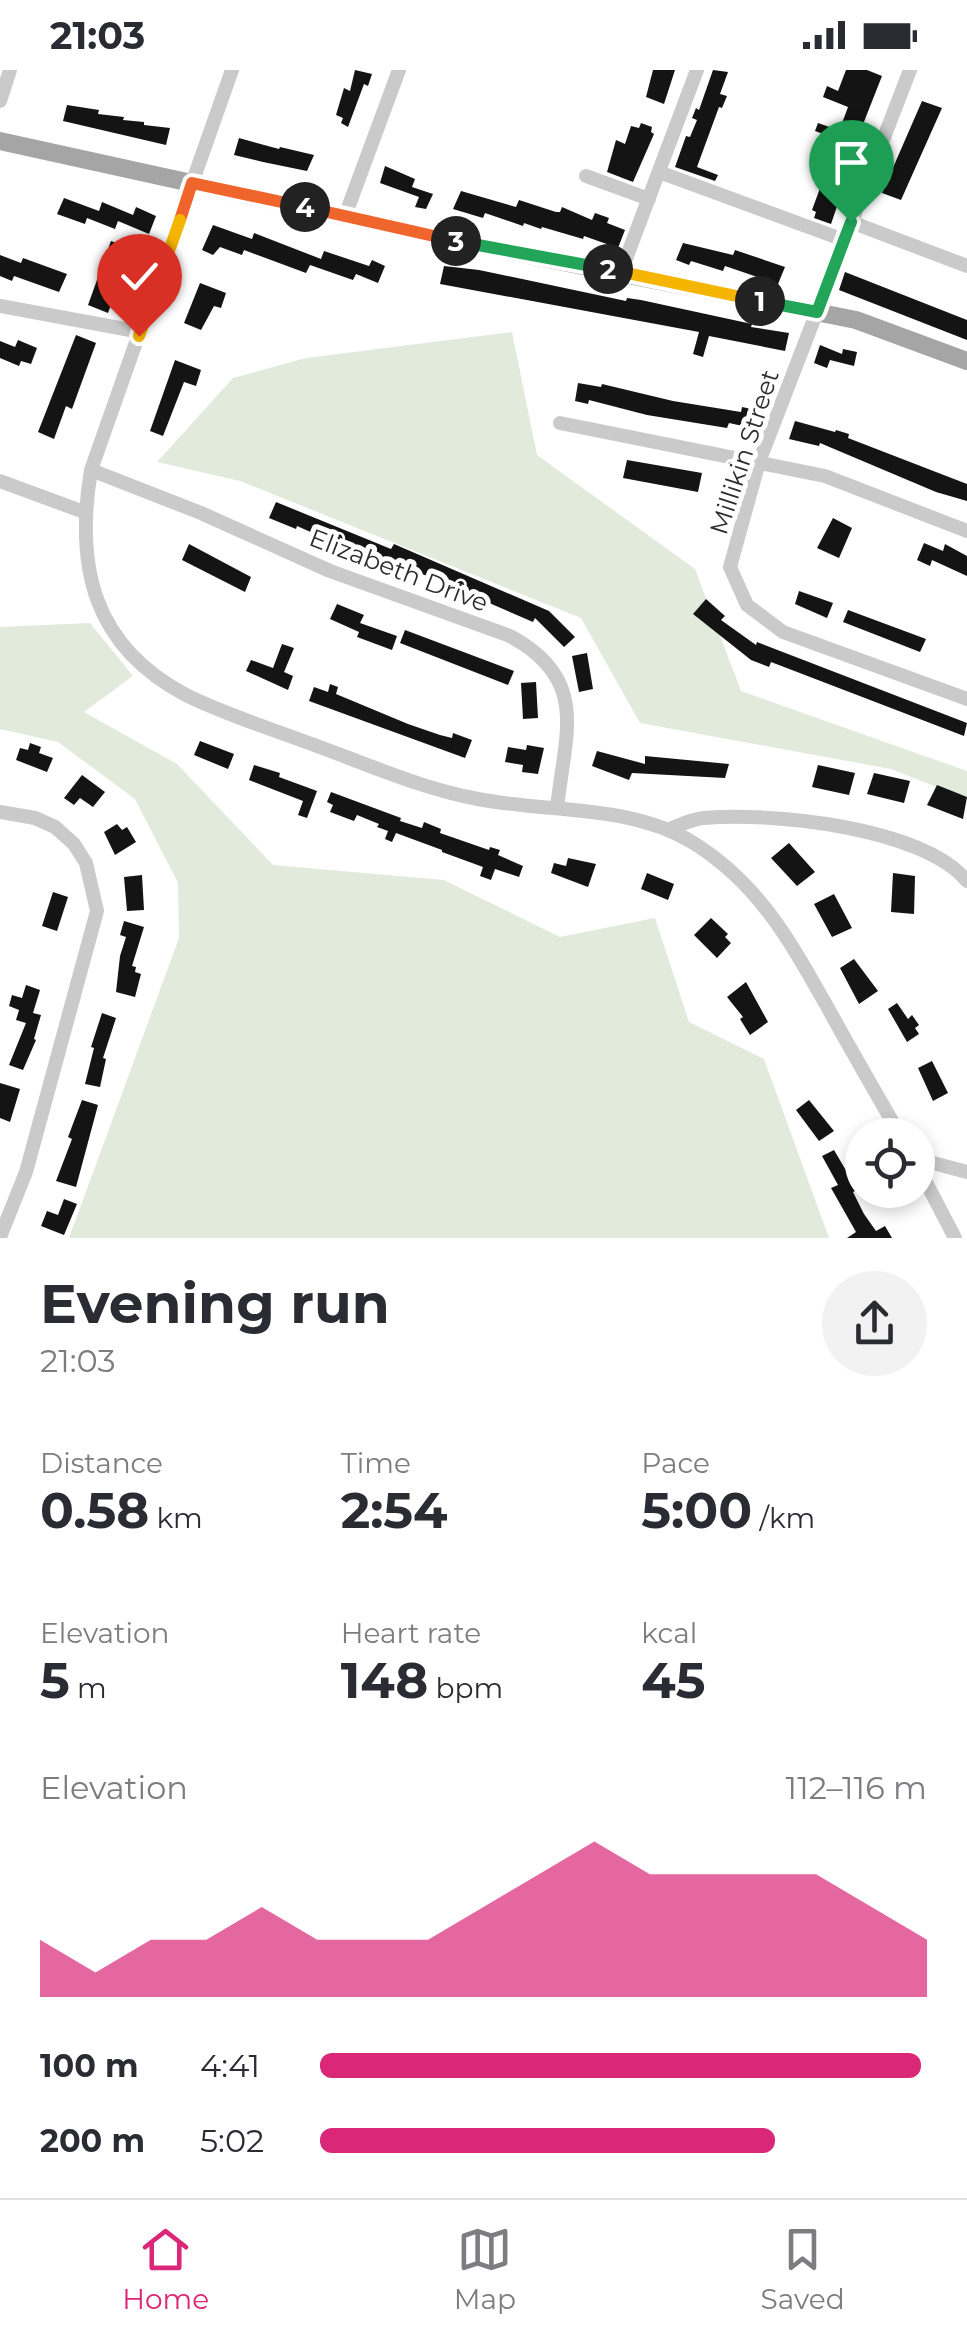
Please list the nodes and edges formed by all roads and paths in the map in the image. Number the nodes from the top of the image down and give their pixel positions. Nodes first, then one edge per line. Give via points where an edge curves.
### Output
1 (10, 70) edge
2 (232, 70) edge
3 (399, 70) edge
4 (697, 70) edge
5 (910, 70) edge
6 (0, 101) edge
7 (0, 142) edge
8 (658, 172) junction
9 (586, 176) dead end
10 (192, 183) junction
11 (648, 199) junction
12 (345, 216) junction
13 (851, 222) junction
14 (844, 240) junction
15 (967, 266) edge
16 (621, 272) junction
17 (0, 306) edge
18 (817, 312) junction
19 (140, 332) junction
20 (967, 360) edge
21 (560, 423) dead end
22 (759, 462) junction
23 (91, 470) junction
24 (0, 481) edge
25 (84, 512) junction
26 (967, 530) edge
27 (967, 699) edge
28 (556, 808) junction
29 (0, 812) edge
30 (668, 830) junction
31 (967, 880) edge
32 (890, 1118) edge
33 (935, 1164) edge
34 (967, 1172) edge
35 (935, 1200) edge
36 (0, 1238) edge
37 (955, 1238) edge

1 - 6 street
2 - 10 street
3 - 12 street
4 - 8 street
5 - 13 street, Millikin Street
7 - 10 main road
8 - 11 street
8 - 14 street
9 - 11 street
10 - 12 main road
10 - 19 street
11 - 16 street
12 - 16 main road
13 - 14 street, Millikin Street
13 - 15 street
14 - 18 street, Millikin Street
16 - 18 main road
17 - 19 street
18 - 20 main road
18 - 22 street, Millikin Street
19 - 23 street
21 - 22 street
22 - 26 street via 825,476
22 - 27 street, Millikin Street via 730,567 747,605 783,632
23 - 25 street
23 - 28 street, Elizabeth Drive via 531,647 558,676 566,698
24 - 25 street
25 - 28 street via 88,574 100,609 121,641 184,694 406,778 476,798
28 - 30 street
29 - 36 street via 35,818 74,844 86,863 96,911 26,1172
30 - 31 street via 700,818 850,826 916,849
30 - 32 street via 716,859 766,906
33 - 34 street
35 - 37 street

